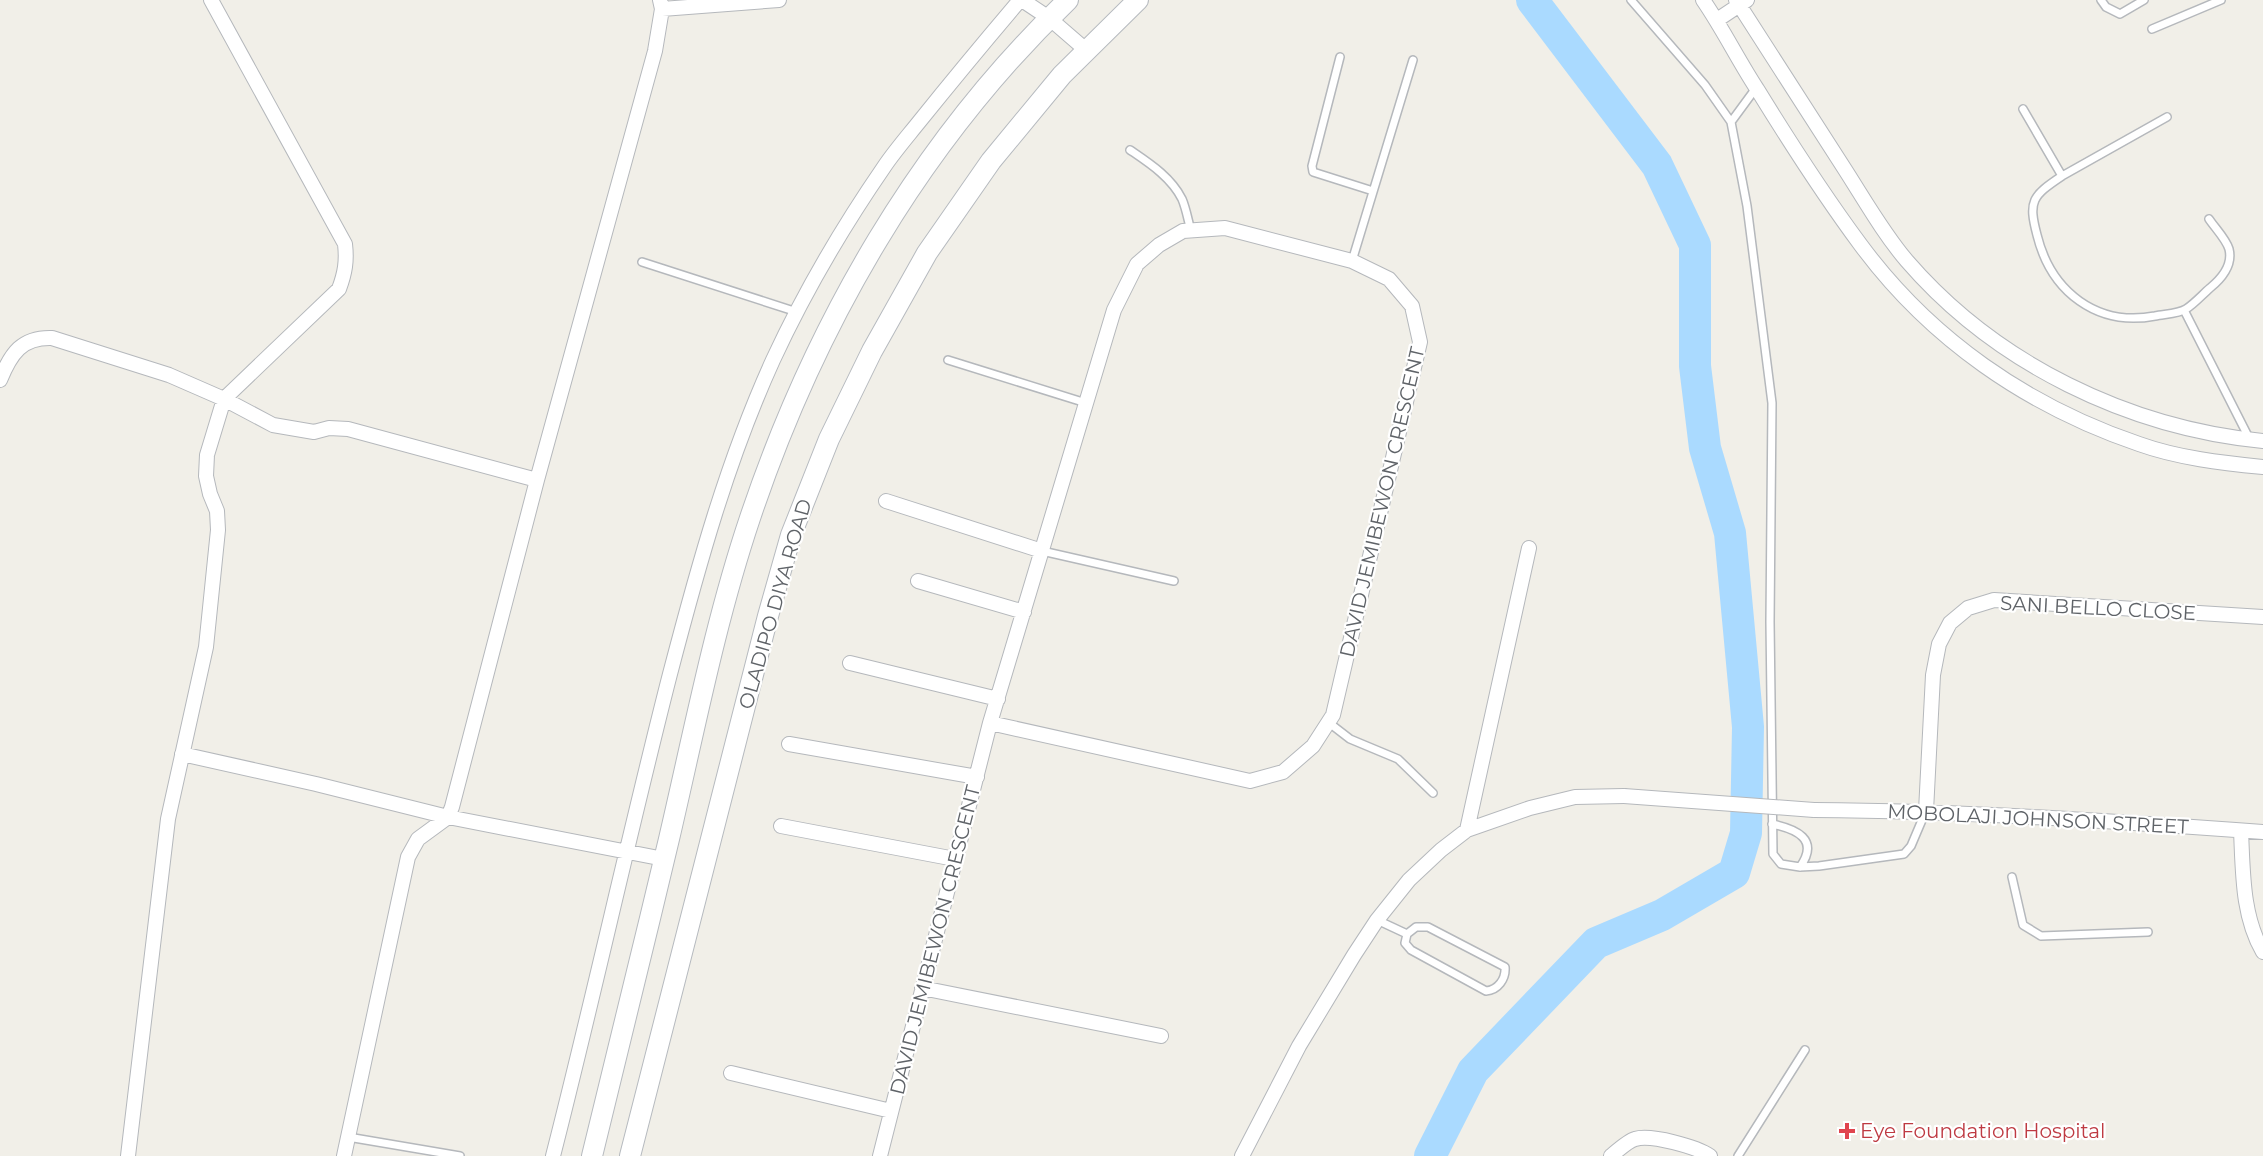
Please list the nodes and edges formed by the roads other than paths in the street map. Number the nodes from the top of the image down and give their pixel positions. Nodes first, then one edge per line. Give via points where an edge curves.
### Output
1 (211, 0) edge
2 (779, 0) edge
3 (1021, 0) edge
4 (1068, 0) edge
5 (1137, 0) edge
6 (1631, 0) edge
7 (1703, 0) edge
8 (2101, 0) edge
9 (2145, 0) edge
10 (2221, 0) edge
11 (1741, 2) edge
12 (661, 4) edge
13 (1049, 18) junction
14 (1717, 20) junction
15 (2152, 29) dead end
16 (1086, 50) junction
17 (1340, 57) dead end
18 (1413, 60) dead end
19 (1756, 88) junction
20 (2023, 109) dead end
21 (2167, 117) dead end
22 (1731, 122) junction
23 (1130, 150) dead end
24 (2062, 176) junction
25 (1373, 191) junction
26 (2209, 219) dead end
27 (1191, 231) junction
28 (1352, 261) junction
29 (642, 262) dead end
30 (2184, 310) junction
31 (797, 312) junction
32 (948, 360) dead end
33 (0, 380) edge
34 (224, 399) junction
35 (1086, 403) junction
36 (2256, 441) edge
37 (2263, 467) edge
38 (537, 480) junction
39 (886, 501) dead end
40 (1529, 548) dead end
41 (1042, 551) junction
42 (918, 581) dead end
43 (1174, 581) dead end
44 (1024, 612) junction
45 (2263, 617) edge
46 (850, 663) dead end
47 (998, 699) junction
48 (1328, 722) junction
49 (990, 723) junction
50 (789, 744) dead end
51 (182, 754) junction
52 (977, 777) junction
53 (1433, 793) dead end
54 (1926, 811) junction
55 (448, 817) junction
56 (1772, 824) junction
57 (781, 826) dead end
58 (1467, 831) junction
59 (2241, 831) junction
60 (2263, 832) edge
61 (627, 851) junction
62 (664, 859) junction
63 (956, 859) junction
64 (1800, 867) junction
65 (2012, 877) dead end
66 (1377, 920) junction
67 (2148, 932) dead end
68 (1407, 934) junction
69 (2263, 952) edge
70 (922, 988) junction
71 (1161, 1036) dead end
72 (1805, 1050) dead end
73 (731, 1073) dead end
74 (891, 1111) junction
75 (348, 1137) junction
76 (128, 1156) edge
77 (344, 1156) edge
78 (460, 1156) edge
79 (553, 1156) edge
80 (592, 1156) edge
81 (630, 1156) edge
82 (880, 1156) edge
83 (1242, 1156) edge
84 (1611, 1156) edge
85 (1710, 1156) edge
86 (1738, 1156) edge

1 - 34 street via 345,244 347,260 339,289
2 - 12 street
3 - 13 street
3 - 31 street via 885,165
4 - 13 main road
5 - 16 main road, OLADIPO DIYA ROAD
6 - 22 lane
7 - 14 street
8 - 9 lane via 2120,14
10 - 15 lane
11 - 14 street
11 - 36 street via 1876,217 1906,260 1946,302 2001,347 2107,402 2164,422
12 - 38 street via 655,51
13 - 16 street
13 - 62 main road via 948,134 884,227 829,328 785,421 722,609
14 - 19 street
16 - 81 main road, OLADIPO DIYA ROAD via 990,161 927,253 829,439 791,535 768,616
17 - 25 lane via 1313,172
18 - 25 lane
19 - 22 lane
19 - 37 street via 1861,245 1906,298 1959,349 2069,416 2140,445 2219,463
20 - 24 lane
21 - 24 lane
22 - 56 lane via 1747,206 1772,403
23 - 27 lane via 1173,185
24 - 30 lane via 2037,195 2032,213 2049,268 2063,287 2081,303 2109,316 2139,319
25 - 28 lane
26 - 30 lane via 2229,248 2229,260 2219,280
27 - 28 street, DAVID JEMIBEWON CRESCENT via 1225,228
27 - 35 street, DAVID JEMIBEWON CRESCENT via 1183,231 1159,245 1137,264 1114,310
28 - 48 street, DAVID JEMIBEWON CRESCENT via 1389,279 1412,306 1420,342 1336,703
29 - 31 lane
30 - 36 lane
31 - 61 street via 773,361 719,498
32 - 35 lane
33 - 34 street via 21,344 52,338 169,375
34 - 38 street via 273,425 314,432 348,429
34 - 51 street via 207,455 206,476 217,511 218,530 207,647
35 - 41 street, DAVID JEMIBEWON CRESCENT
38 - 55 street
39 - 41 street
40 - 58 street
41 - 43 lane
41 - 44 street, DAVID JEMIBEWON CRESCENT
42 - 44 street
44 - 47 street, DAVID JEMIBEWON CRESCENT
45 - 54 street, SANI BELLO CLOSE via 1994,600 1968,608 1950,623 1939,644 1933,675
46 - 47 street
47 - 49 street, DAVID JEMIBEWON CRESCENT
48 - 49 street, DAVID JEMIBEWON CRESCENT via 1312,746 1283,772 1250,781
48 - 53 lane via 1350,739 1398,759
49 - 52 street, DAVID JEMIBEWON CRESCENT
50 - 52 street
51 - 55 street
51 - 76 street via 168,819
52 - 63 street, DAVID JEMIBEWON CRESCENT
54 - 58 street, MOBOLAJI JOHNSON STREET, bridge via 1814,810 1624,796 1575,797 1530,808
54 - 59 street, MOBOLAJI JOHNSON STREET
54 - 64 lane via 1904,854
55 - 61 street
55 - 75 street via 418,839 408,857
56 - 64 lane via 1775,858 1781,864
56 - 64 lane via 1791,828 1806,842 1808,850
57 - 63 street
58 - 66 street via 1409,880
59 - 60 street, MOBOLAJI JOHNSON STREET
59 - 69 street via 2245,901
61 - 62 street
61 - 79 street
62 - 80 main road
63 - 70 street, DAVID JEMIBEWON CRESCENT
65 - 67 lane via 2023,925 2041,936
66 - 68 lane
66 - 83 street via 1299,1046
68 - 68 lane via 1405,943 1411,950 1486,991 1501,983 1505,975 1504,966 1496,961 1428,927 1416,927
70 - 71 street
70 - 74 street, DAVID JEMIBEWON CRESCENT
72 - 86 lane
73 - 74 street
74 - 82 street, DAVID JEMIBEWON CRESCENT
75 - 77 street
75 - 78 lane
84 - 85 street via 1636,1139 1669,1141

